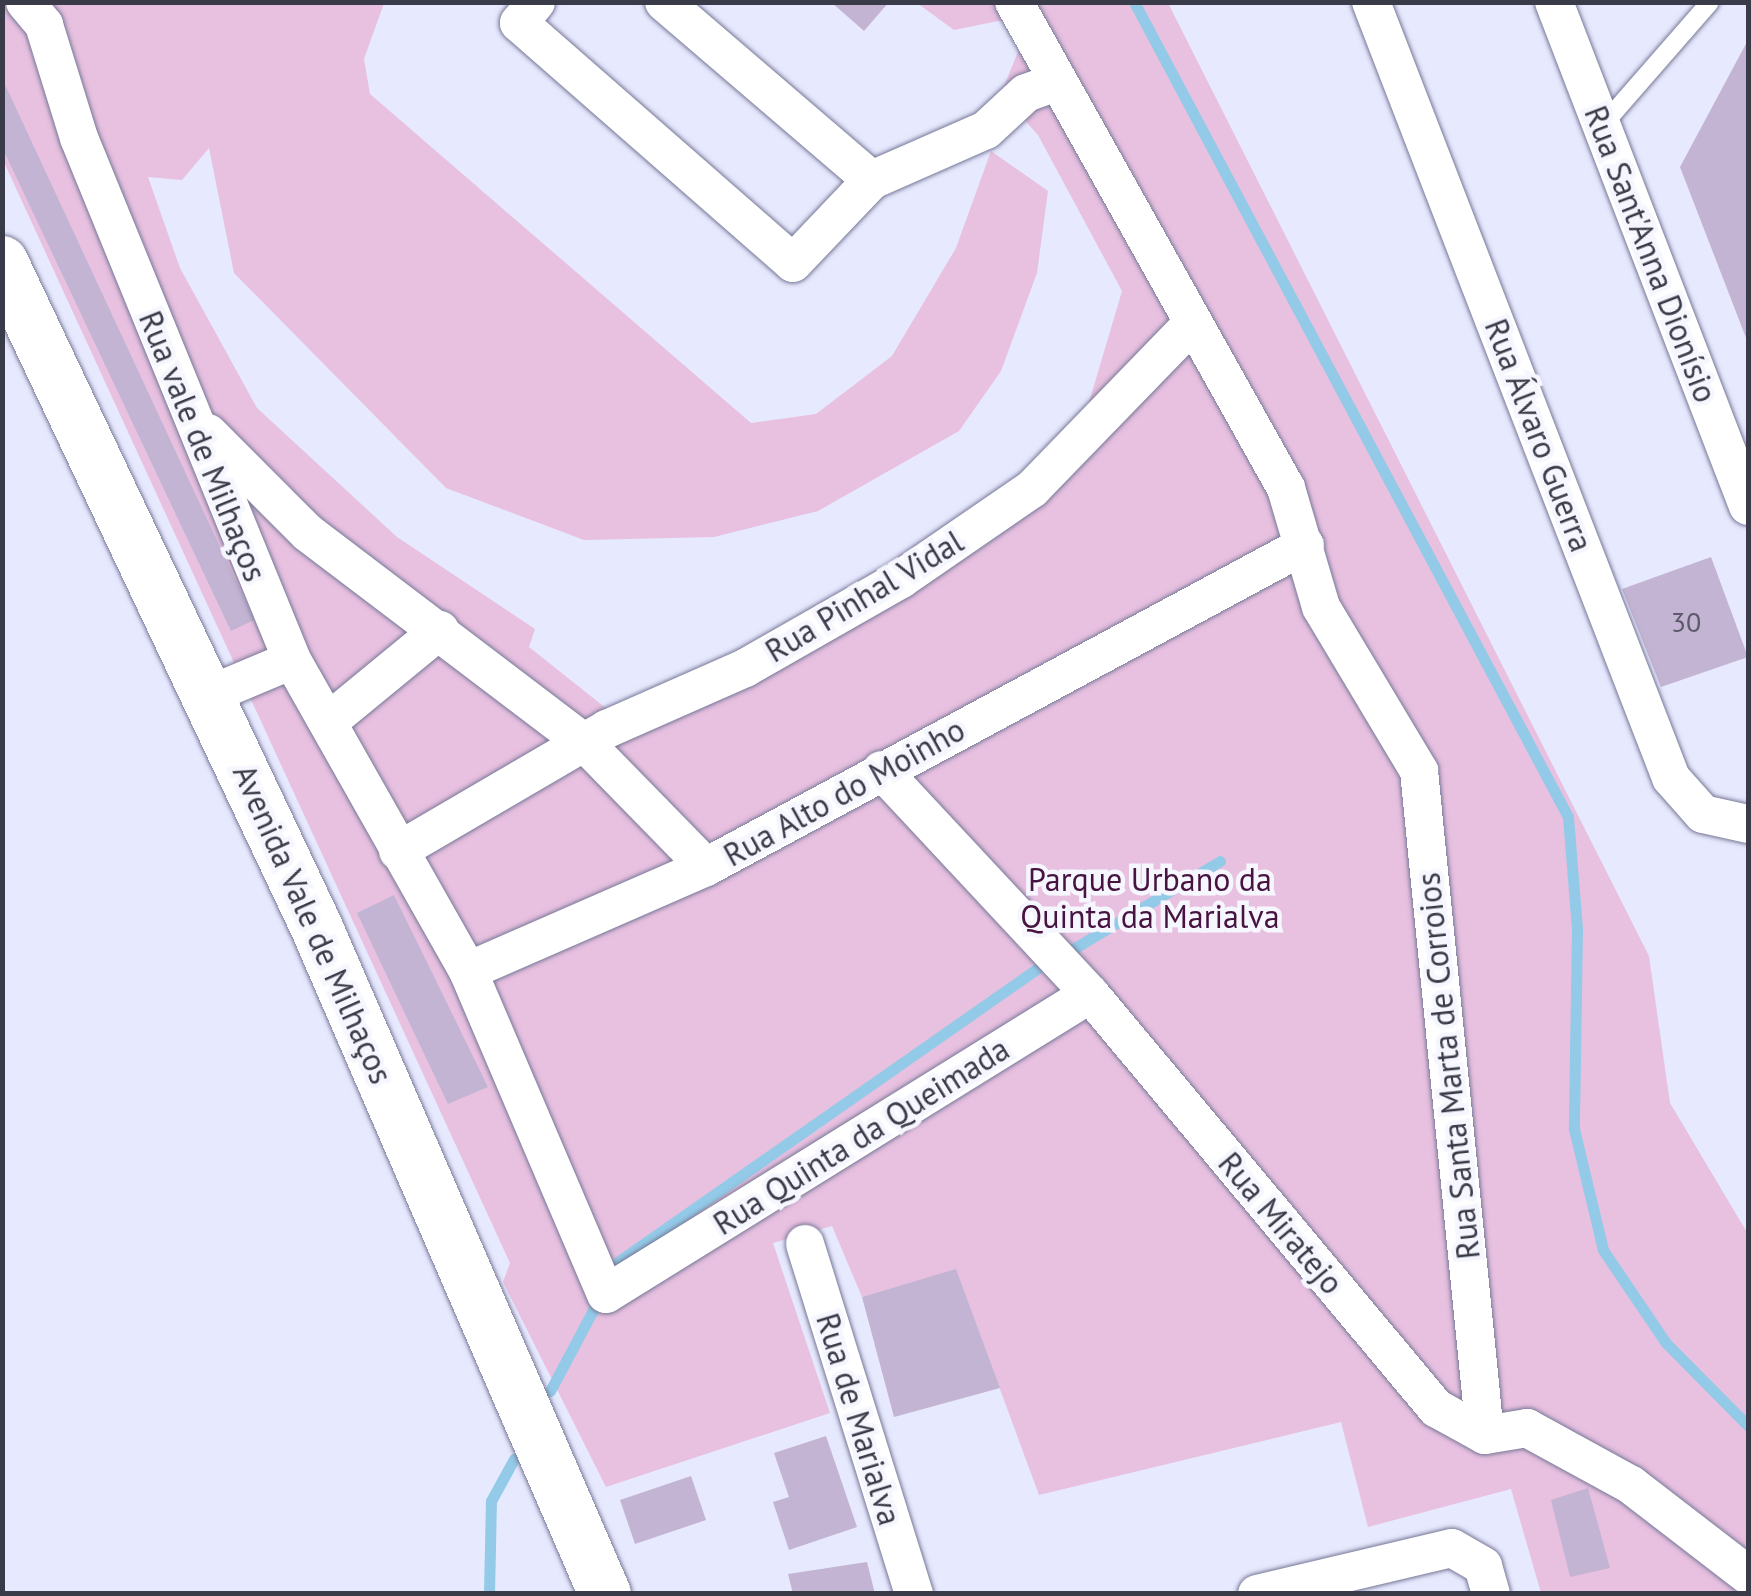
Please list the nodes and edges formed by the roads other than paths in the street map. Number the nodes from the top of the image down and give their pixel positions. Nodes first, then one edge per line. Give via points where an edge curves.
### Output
1 (536, 2) edge
2 (664, 2) edge
3 (1014, 2) edge
4 (1371, 2) edge
5 (1554, 2) edge
6 (1710, 2) edge
7 (34, 14) edge
8 (1056, 82) junction
9 (1602, 126) junction
10 (872, 180) junction
11 (2, 262) edge
12 (1194, 323) junction
13 (191, 415) junction
14 (1732, 431) edge
15 (1748, 500) edge
16 (1305, 545) junction
17 (440, 630) junction
18 (292, 660) junction
19 (219, 692) junction
20 (328, 722) junction
21 (597, 737) junction
22 (881, 770) junction
23 (1748, 824) edge
24 (398, 851) junction
25 (706, 866) junction
26 (468, 971) junction
27 (1080, 984) junction
28 (805, 1244) dead end
29 (601, 1283) joint
30 (1485, 1436) junction
31 (1748, 1575) edge
32 (605, 1594) edge
33 (914, 1594) edge
34 (1257, 1594) edge
35 (1491, 1594) edge

1 - 10 street via 518,23 793,263
2 - 10 street
3 - 8 street, Rua Santa Marta de Corroios
4 - 23 street, Rua Álvaro Guerra via 1671,778 1703,814
5 - 9 street, Rua Sant'Anna Dionísio
6 - 9 lane
7 - 13 street, Rua vale de Milhaços
8 - 10 street via 1026,93 986,130
8 - 12 street, Rua Santa Marta de Corroios
9 - 14 street, Rua Sant'Anna Dionísio
11 - 19 street, Avenida Vale de Milhaços
12 - 16 street, Rua Santa Marta de Corroios via 1286,488
12 - 21 street, Rua Pinhal Vidal via 1032,489 901,579 745,668
13 - 17 street via 308,534
13 - 18 street, Rua vale de Milhaços
14 - 15 street, Rua Sant'Anna Dionísio
16 - 22 street, Rua Alto do Moinho
16 - 30 street, Rua Santa Marta de Corroios via 1321,606 1419,770
17 - 20 street
17 - 21 street
18 - 19 street
18 - 20 street, Rua vale de Milhaços
19 - 32 street, Avenida Vale de Milhaços
20 - 24 street, Rua vale de Milhaços
21 - 24 street, Rua Pinhal Vidal
21 - 25 street
22 - 25 street, Rua Alto do Moinho
22 - 27 street, Rua Miratejo
24 - 26 street, Rua vale de Milhaços
25 - 26 street, Rua Alto do Moinho
26 - 29 street, Rua vale de Milhaços
27 - 29 street, Rua Quinta da Queimada
27 - 30 street, Rua Miratejo via 1436,1408
28 - 33 street, Rua de Marialva
30 - 31 street via 1527,1428 1631,1484
34 - 35 street via 1452,1548 1475,1558

